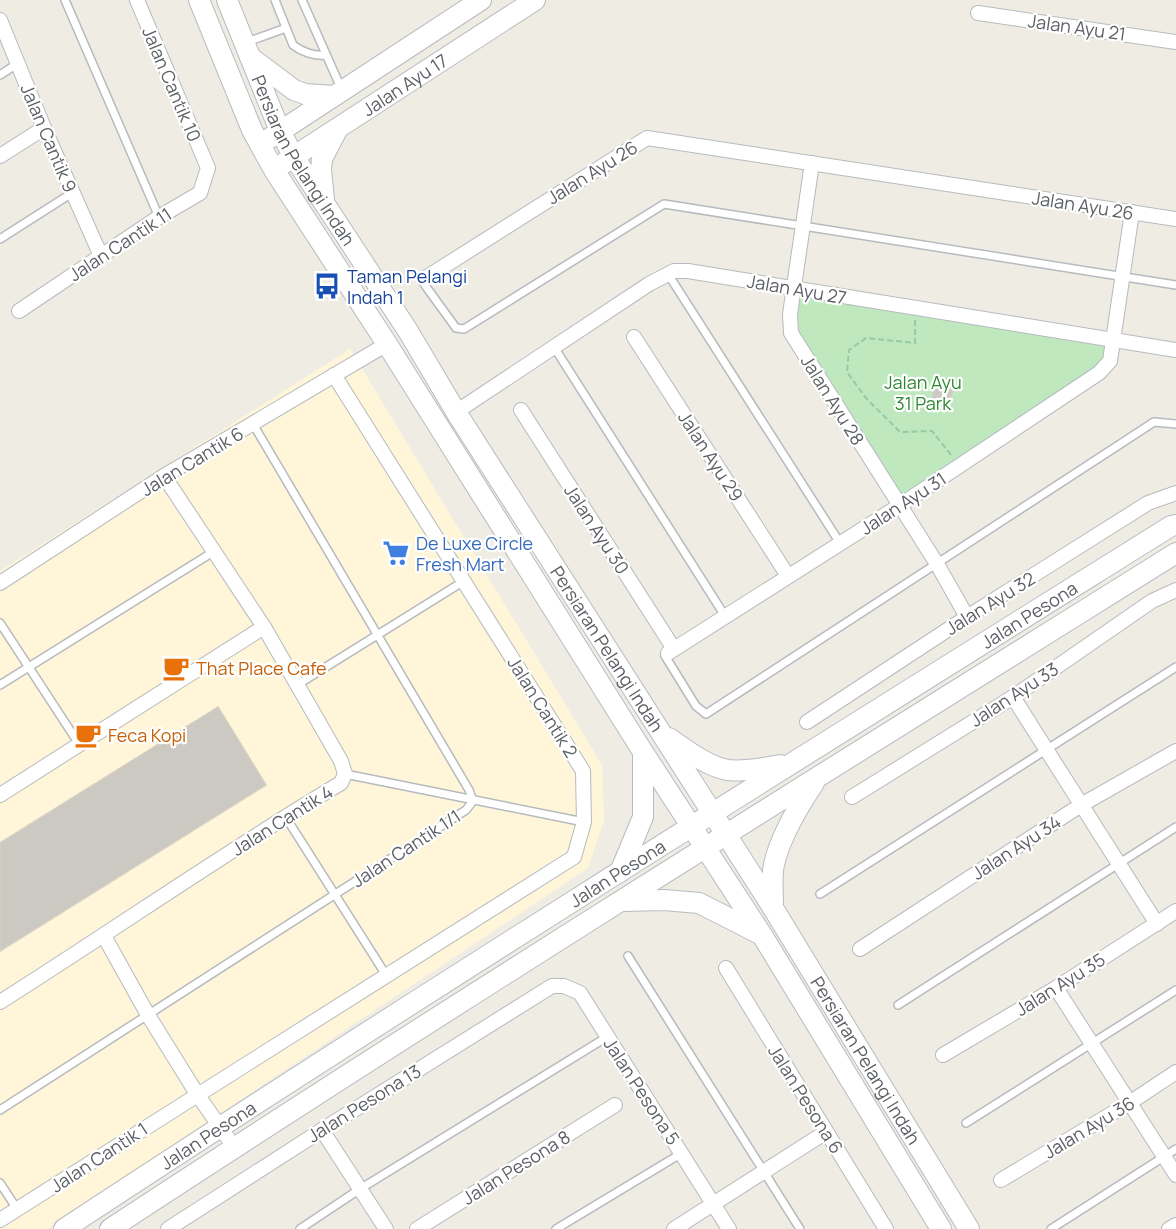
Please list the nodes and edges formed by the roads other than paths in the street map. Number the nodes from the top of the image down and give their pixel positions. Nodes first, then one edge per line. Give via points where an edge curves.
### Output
1 (65, 0) edge
2 (137, 0) edge
3 (199, 0) edge
4 (227, 0) edge
5 (275, 0) edge
6 (302, 0) edge
7 (481, 0) edge
8 (535, 0) edge
9 (978, 13) dead end
10 (0, 20) edge
11 (286, 28) junction
12 (1176, 42) edge
13 (248, 50) junction
14 (324, 55) junction
15 (18, 64) junction
16 (0, 75) edge
17 (338, 93) junction
18 (44, 128) junction
19 (338, 128) junction
20 (280, 131) junction
21 (259, 145) junction
22 (0, 156) edge
23 (294, 157) junction
24 (812, 163) junction
25 (208, 168) joint
26 (274, 170) junction
27 (72, 193) junction
28 (325, 203) junction
29 (1131, 212) junction
30 (159, 217) junction
31 (1176, 219) edge
32 (803, 226) junction
33 (0, 239) edge
34 (101, 256) junction
35 (668, 274) junction
36 (1122, 276) junction
37 (427, 277) joint
38 (1176, 285) edge
39 (795, 289) junction
40 (19, 311) dead end
41 (399, 317) junction
42 (634, 337) dead end
43 (1113, 341) junction
44 (387, 344) junction
45 (554, 347) junction
46 (1176, 350) edge
47 (334, 375) junction
48 (521, 410) dead end
49 (456, 412) junction
50 (253, 424) junction
51 (1176, 424) edge
52 (164, 476) junction
53 (1176, 493) edge
54 (899, 506) junction
55 (1176, 525) edge
56 (840, 543) junction
57 (213, 552) junction
58 (1176, 552) edge
59 (937, 564) junction
60 (788, 576) junction
61 (464, 580) junction
62 (0, 583) edge
63 (1176, 590) edge
64 (726, 616) junction
65 (967, 617) junction
66 (0, 623) edge
67 (264, 627) junction
68 (378, 635) junction
69 (671, 651) junction
70 (29, 667) junction
71 (1176, 667) edge
72 (297, 685) junction
73 (0, 686) edge
74 (1013, 697) junction
75 (807, 722) dead end
76 (662, 733) junction
77 (79, 744) junction
78 (1046, 750) junction
79 (1176, 751) edge
80 (643, 752) junction
81 (793, 762) junction
82 (345, 774) junction
83 (819, 776) junction
84 (0, 795) edge
85 (852, 798) dead end
86 (473, 801) junction
87 (1081, 805) junction
88 (711, 813) junction
89 (285, 816) junction
90 (584, 822) junction
91 (691, 827) junction
92 (1176, 827) edge
93 (725, 835) junction
94 (705, 848) junction
95 (1119, 864) junction
96 (620, 872) junction
97 (335, 894) junction
98 (820, 894) dead end
99 (621, 902) junction
100 (773, 908) junction
101 (1176, 911) edge
102 (1157, 924) junction
103 (762, 935) junction
104 (104, 936) junction
105 (860, 949) dead end
106 (628, 956) dead end
107 (726, 968) dead end
108 (386, 975) junction
109 (564, 986) joint
110 (1056, 988) junction
111 (1176, 990) edge
112 (0, 1002) edge
113 (898, 1005) dead end
114 (148, 1015) junction
115 (608, 1037) junction
116 (1092, 1043) junction
117 (943, 1055) dead end
118 (1176, 1072) edge
119 (197, 1094) junction
120 (1131, 1102) junction
121 (615, 1105) dead end
122 (0, 1110) edge
123 (966, 1123) dead end
124 (220, 1126) junction
125 (322, 1130) junction
126 (826, 1132) junction
127 (234, 1147) junction
128 (1170, 1152) edge
129 (682, 1153) junction
130 (765, 1171) junction
131 (1176, 1175) edge
132 (1001, 1180) dead end
133 (0, 1183) edge
134 (360, 1189) junction
135 (714, 1204) junction
136 (17, 1209) junction
137 (0, 1220) edge
138 (1176, 1225) edge
139 (64, 1229) edge
140 (110, 1229) edge
141 (168, 1229) edge
142 (300, 1229) edge
143 (386, 1229) edge
144 (417, 1229) edge
145 (556, 1229) edge
146 (674, 1229) edge
147 (729, 1229) edge
148 (800, 1229) edge
149 (886, 1229) edge
150 (941, 1229) edge
151 (969, 1229) edge
152 (1051, 1229) edge
153 (1169, 1229) edge

1 - 30 lane
2 - 25 street, Jalan Cantik 10
3 - 21 main road, Persiaran Pelangi Indah
4 - 13 main road, Persiaran Pelangi Indah
5 - 11 lane
6 - 14 lane
7 - 17 main road, Jalan Ayu 17
8 - 19 main road, Jalan Ayu 17
9 - 12 street, Jalan Ayu 21
10 - 15 street, Jalan Cantik 9
11 - 13 lane
11 - 14 lane via 293,45
13 - 17 main road via 294,90 306,94
13 - 20 main road, Persiaran Pelangi Indah
14 - 17 lane
15 - 16 lane
15 - 18 street, Jalan Cantik 9
17 - 20 main road, Jalan Ayu 17
18 - 22 street
18 - 27 street, Jalan Cantik 9
19 - 23 main road, Jalan Ayu 17
19 - 28 main road via 322,159
20 - 21 main road, Jalan Ayu 17
20 - 23 main road, Persiaran Pelangi Indah
21 - 26 main road, Persiaran Pelangi Indah
23 - 26 main road, Jalan Ayu 17
23 - 28 main road, Persiaran Pelangi Indah
24 - 29 street, Jalan Ayu 26
24 - 32 street
24 - 37 street, Jalan Ayu 26 via 647,138
25 - 30 street, Jalan Cantik 11 via 201,193
26 - 44 main road, Persiaran Pelangi Indah
27 - 33 lane
27 - 34 street, Jalan Cantik 9
28 - 41 main road, Persiaran Pelangi Indah
29 - 31 street, Jalan Ayu 26
29 - 36 street, Jalan Ayu 31
30 - 34 street, Jalan Cantik 11
32 - 36 lane
32 - 37 lane via 664,204 464,329 456,328 427,288 423,282
32 - 39 street
34 - 40 street, Jalan Cantik 11
35 - 39 street, Jalan Ayu 27 via 688,271
35 - 45 street, Jalan Ayu 27
35 - 56 lane
36 - 38 lane
36 - 43 street, Jalan Ayu 31
39 - 43 street, Jalan Ayu 27
39 - 54 street, Jalan Ayu 28 via 791,333
41 - 44 main road via 397,338
41 - 49 main road, Persiaran Pelangi Indah
42 - 60 street, Jalan Ayu 29
43 - 46 street, Jalan Ayu 27
43 - 54 street, Jalan Ayu 31 via 1110,361 1099,373
44 - 47 street, Jalan Cantik 6
44 - 80 main road, Persiaran Pelangi Indah
45 - 49 street, Jalan Ayu 27
45 - 64 lane
47 - 50 street, Jalan Cantik 6
47 - 61 street, Jalan Cantik 2
48 - 69 street, Jalan Ayu 30
49 - 76 main road, Persiaran Pelangi Indah
50 - 52 street, Jalan Cantik 6
50 - 68 lane, Jalan Cantik 1/1
51 - 59 lane via 1154,422
52 - 57 street, Jalan Cantik 4
52 - 62 street, Jalan Cantik 6
53 - 65 street, Jalan Ayu 32 via 1148,503
54 - 56 street, Jalan Ayu 31
54 - 59 street, Jalan Ayu 28
55 - 81 main road, Jalan Pesona
56 - 60 street, Jalan Ayu 31
57 - 67 street, Jalan Cantik 4
57 - 70 lane
58 - 83 main road, Jalan Pesona
59 - 65 street, Jalan Ayu 28
59 - 69 lane via 706,714 696,706 667,659
60 - 64 street, Jalan Ayu 31
61 - 68 lane
61 - 90 street, Jalan Cantik 2 via 583,771
63 - 74 street, Jalan Ayu 33 via 1152,601
64 - 69 street, Jalan Ayu 31
65 - 75 street, Jalan Ayu 32
66 - 70 lane
67 - 72 street, Jalan Cantik 4
67 - 77 street
68 - 72 lane
68 - 86 lane, Jalan Cantik 1/1
70 - 73 lane
70 - 77 lane
71 - 78 lane
72 - 82 street, Jalan Cantik 4
74 - 78 street
74 - 85 street, Jalan Ayu 33
76 - 81 main road via 694,756 726,770 753,770
76 - 88 main road, Persiaran Pelangi Indah
77 - 84 street
78 - 87 street
78 - 98 lane
79 - 87 street, Jalan Ayu 34
80 - 91 main road, Persiaran Pelangi Indah
80 - 96 main road via 643,817
81 - 88 main road, Jalan Pesona
82 - 86 lane
82 - 89 street, Jalan Cantik 4 via 341,783
83 - 93 main road, Jalan Pesona
83 - 100 main road via 800,802 786,832 773,870
86 - 90 lane
86 - 97 lane, Jalan Cantik 1/1 via 466,810
87 - 95 street
87 - 105 street, Jalan Ayu 34
88 - 91 main road, Jalan Pesona
88 - 93 main road, Persiaran Pelangi Indah
89 - 97 lane
89 - 104 street, Jalan Cantik 4
90 - 108 street, Jalan Cantik 2 via 573,857
91 - 94 main road, Persiaran Pelangi Indah
91 - 96 main road, Jalan Pesona
92 - 95 lane
93 - 94 main road, Jalan Pesona
93 - 100 main road, Persiaran Pelangi Indah
94 - 99 main road, Jalan Pesona
94 - 103 main road, Persiaran Pelangi Indah
95 - 102 street
95 - 113 lane
96 - 124 main road, Jalan Pesona
97 - 108 lane
97 - 114 lane, Jalan Cantik 1/1
99 - 103 main road via 699,903
99 - 127 main road, Jalan Pesona
100 - 151 main road, Persiaran Pelangi Indah
101 - 102 street, Jalan Ayu 35
102 - 110 street, Jalan Ayu 35
103 - 150 main road, Persiaran Pelangi Indah
104 - 112 street, Jalan Cantik 4
104 - 114 street
106 - 130 lane
107 - 126 street, Jalan Pesona 6
108 - 119 street, Jalan Cantik 2
109 - 115 street, Jalan Pesona 5 via 580,993
109 - 125 street, Jalan Pesona 13 via 552,986
110 - 116 street
110 - 117 street, Jalan Ayu 35
111 - 116 lane
114 - 119 street
114 - 122 lane, Jalan Cantik 1/1
115 - 129 street, Jalan Pesona 5
115 - 134 lane
116 - 120 street
116 - 123 lane
118 - 120 street, Jalan Ayu 36
119 - 124 street
119 - 136 street, Jalan Cantik 1
120 - 128 street
120 - 132 street, Jalan Ayu 36
121 - 144 street, Jalan Pesona 8
124 - 127 street
124 - 139 main road, Jalan Pesona
125 - 134 street
125 - 141 street, Jalan Pesona 13
126 - 130 street
126 - 149 street, Jalan Pesona 6
127 - 140 main road, Jalan Pesona
128 - 131 street
128 - 152 lane
129 - 135 street, Jalan Pesona 5
129 - 145 lane
130 - 135 street
130 - 148 lane
133 - 136 lane
134 - 142 lane
134 - 143 street
135 - 146 street
135 - 147 street, Jalan Pesona 5
136 - 137 street, Jalan Cantik 1
138 - 153 street

